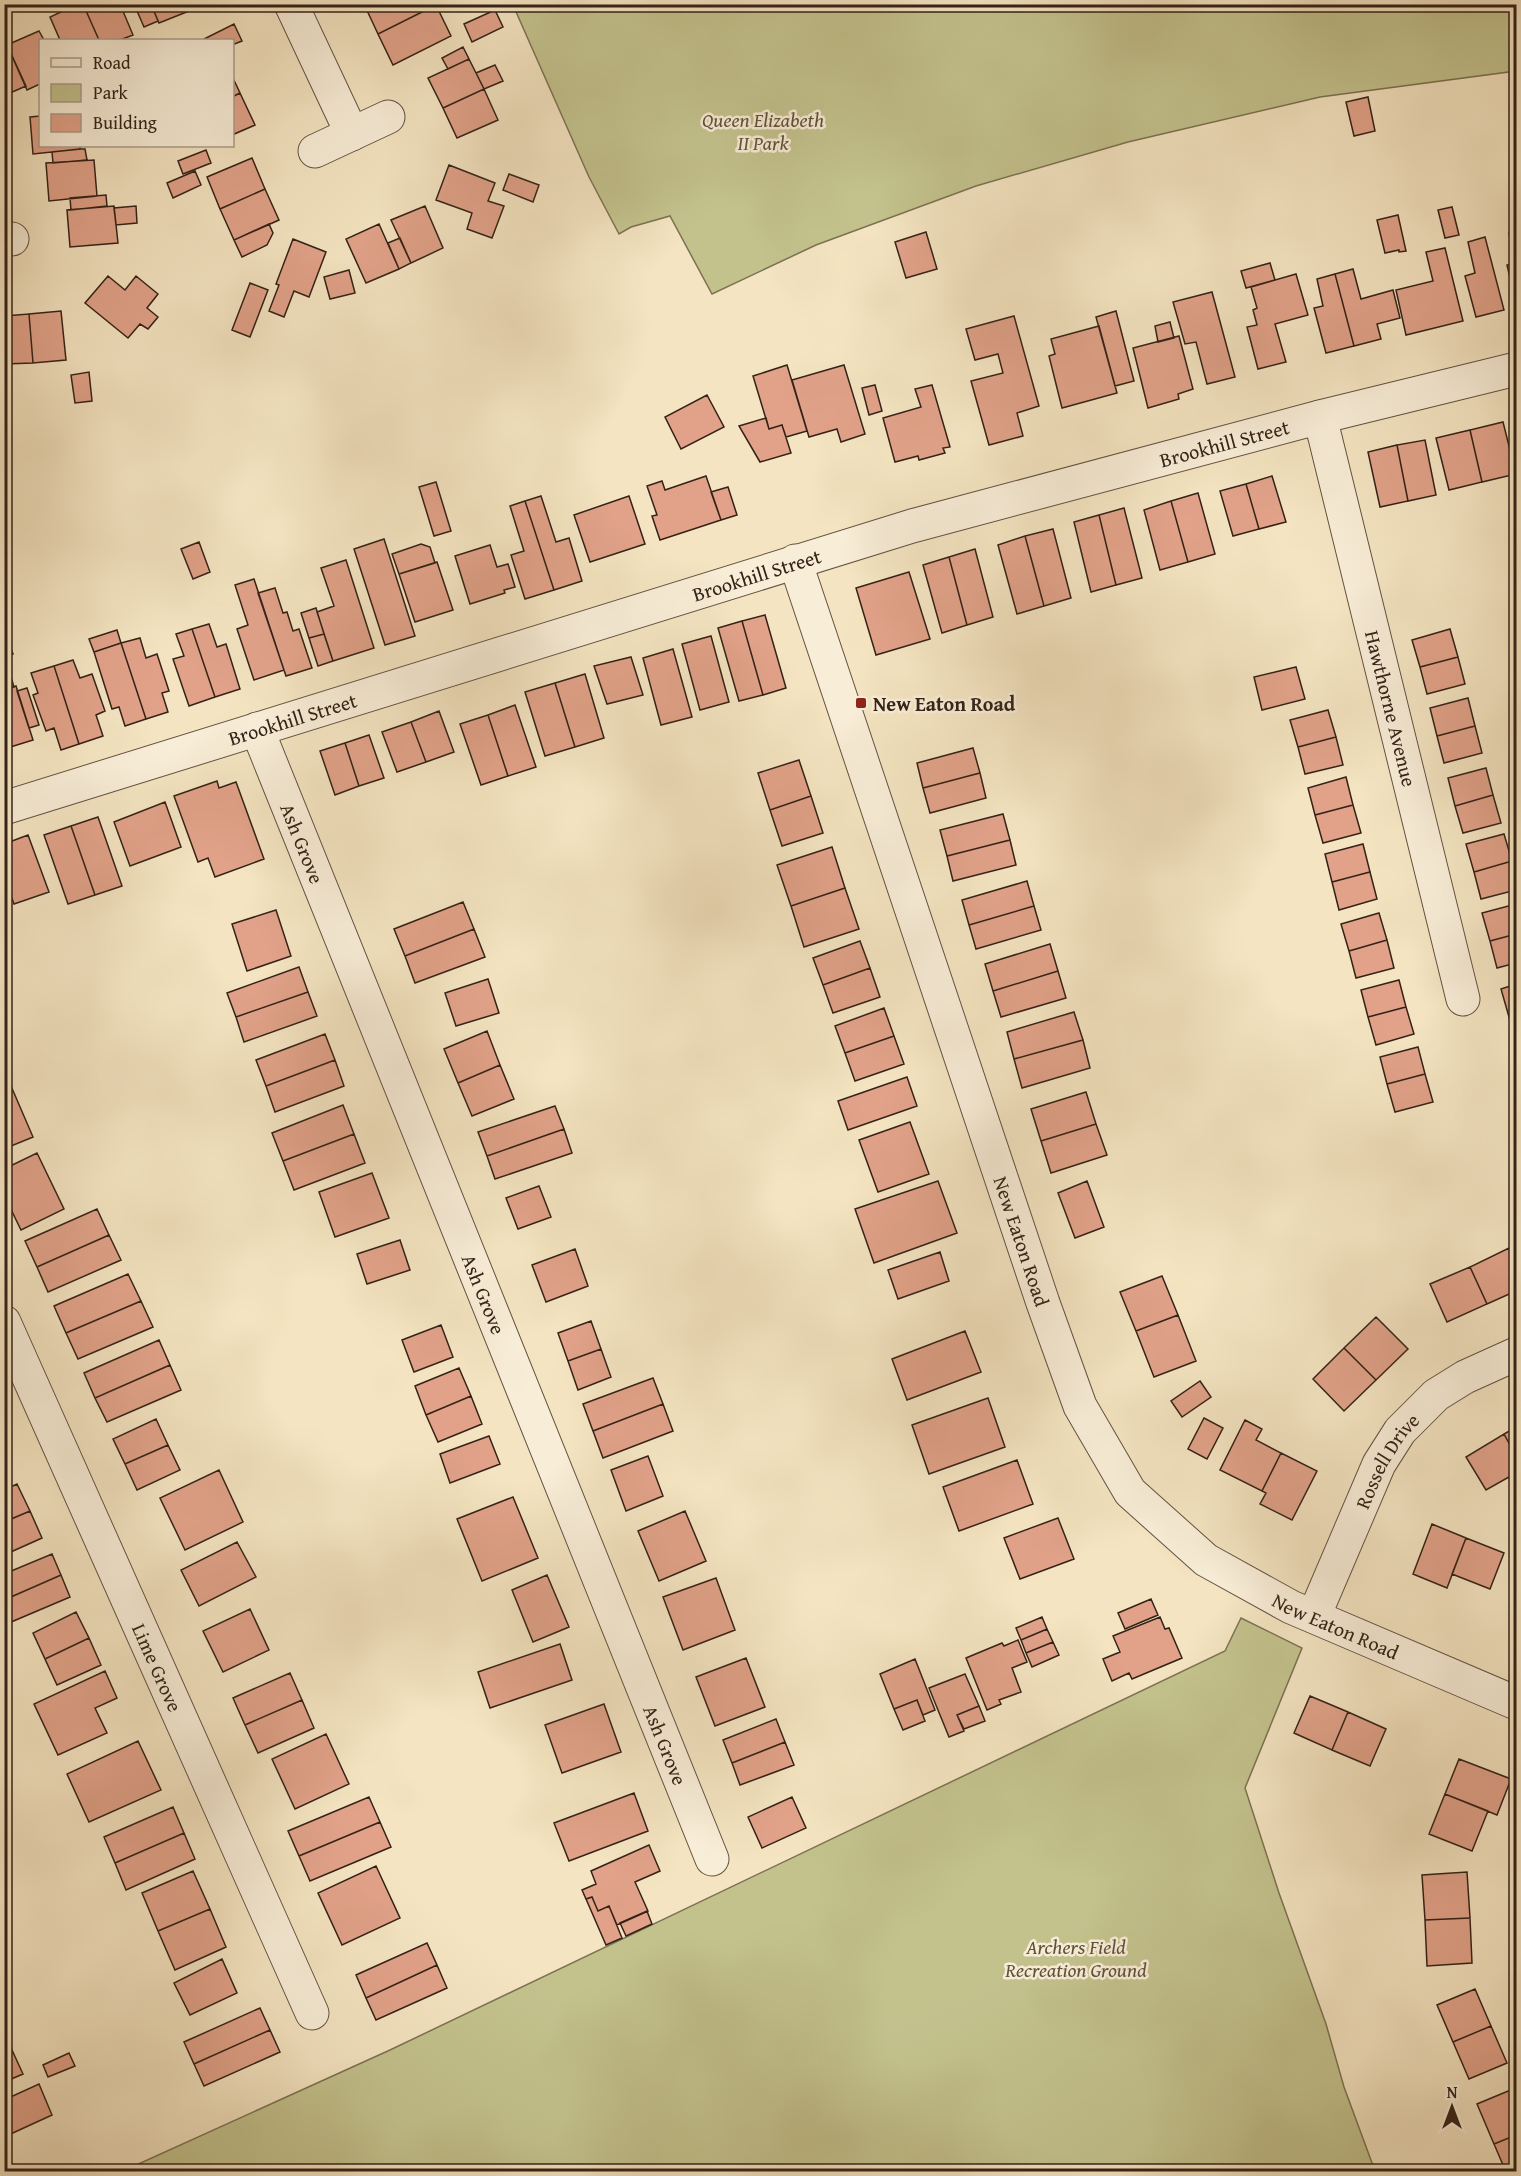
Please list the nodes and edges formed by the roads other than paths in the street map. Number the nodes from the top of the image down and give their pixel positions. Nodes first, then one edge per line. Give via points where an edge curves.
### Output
1 (291, 4) edge
2 (388, 117) dead end
3 (352, 134) junction
4 (315, 151) dead end
5 (1516, 369) edge
6 (1320, 417) junction
7 (795, 561) junction
8 (257, 729) junction
9 (4, 808) edge
10 (1463, 999) dead end
11 (4, 1322) edge
12 (1516, 1354) edge
13 (1314, 1616) junction
14 (1516, 1703) edge
15 (712, 1859) dead end
16 (312, 2013) dead end

1 - 3 street
2 - 3 street
3 - 4 street
5 - 6 street, Brookhill Street
6 - 7 street, Brookhill Street
6 - 10 street, Hawthorne Avenue
7 - 8 street, Brookhill Street
7 - 13 street, New Eaton Road via 1080,1406 1130,1492 1206,1560
8 - 9 street, Brookhill Street
8 - 15 street, Ash Grove
11 - 16 street, Lime Grove
12 - 13 street, Rossell Drive via 1436,1395 1400,1431 1379,1464
13 - 14 street, New Eaton Road

